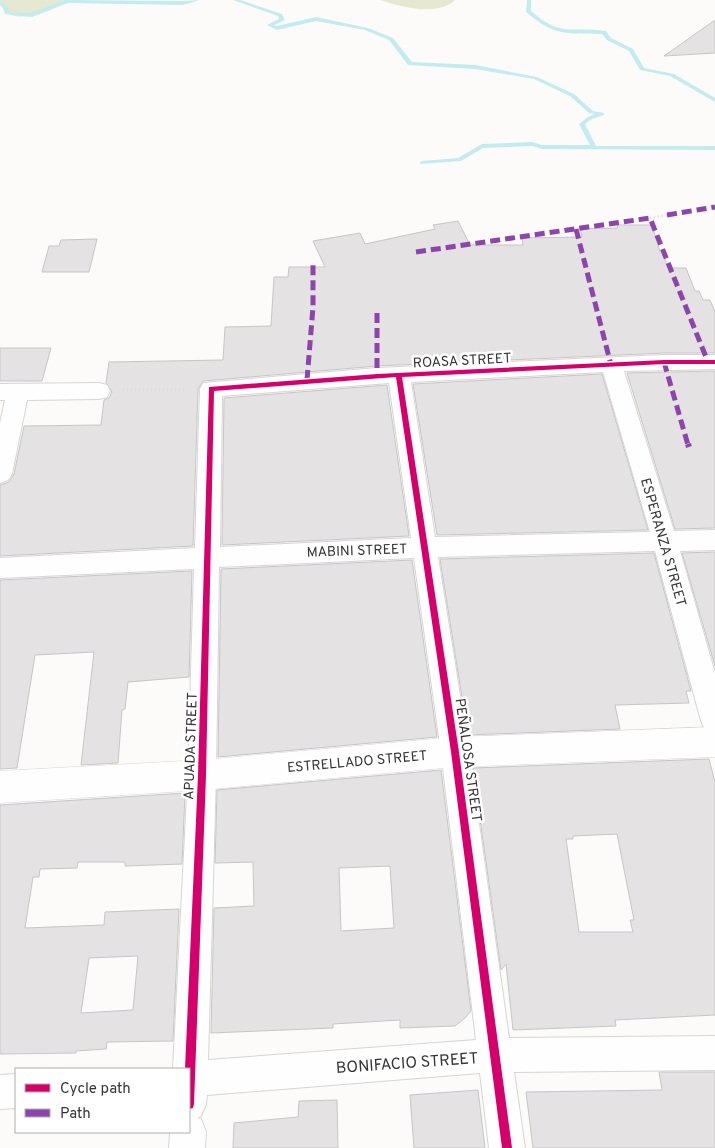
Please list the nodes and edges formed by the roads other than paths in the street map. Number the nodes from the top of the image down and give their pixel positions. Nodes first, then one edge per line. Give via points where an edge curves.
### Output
1 (715, 362) edge
2 (611, 365) junction
3 (399, 375) junction
4 (211, 389) joint
5 (99, 391) road end
6 (9, 392) edge
7 (0, 474) edge
8 (715, 540) edge
9 (665, 542) junction
10 (425, 547) junction
11 (207, 556) junction
12 (0, 568) edge
13 (715, 721) edge
14 (715, 742) edge
15 (455, 752) junction
16 (202, 775) junction
17 (0, 787) edge
18 (715, 1053) edge
19 (497, 1055) junction
20 (190, 1068) edge
21 (190, 1087) edge
22 (15, 1091) edge
23 (0, 1092) edge
24 (188, 1133) edge
25 (187, 1148) edge
26 (507, 1148) edge

1 - 2 street, ROASA STREET
2 - 3 street, ROASA STREET
2 - 9 street, ESPERANZA STREET
3 - 4 street, ROASA STREET
3 - 10 street, PEÑALOSA STREET
4 - 11 street, APUADA STREET
5 - 6 street
6 - 7 street
8 - 9 street, MABINI STREET
9 - 10 street, MABINI STREET
9 - 13 street, ESPERANZA STREET
10 - 11 street, MABINI STREET
10 - 15 street, PEÑALOSA STREET
11 - 12 street, MABINI STREET
11 - 16 street, APUADA STREET
14 - 15 street, ESTRELLADO STREET
15 - 16 street, ESTRELLADO STREET
15 - 19 street, PEÑALOSA STREET
16 - 17 street, ESTRELLADO STREET
16 - 20 street, APUADA STREET
18 - 19 street, BONIFACIO STREET
19 - 21 street, BONIFACIO STREET
19 - 26 street, PEÑALOSA STREET
22 - 23 street
24 - 25 street

